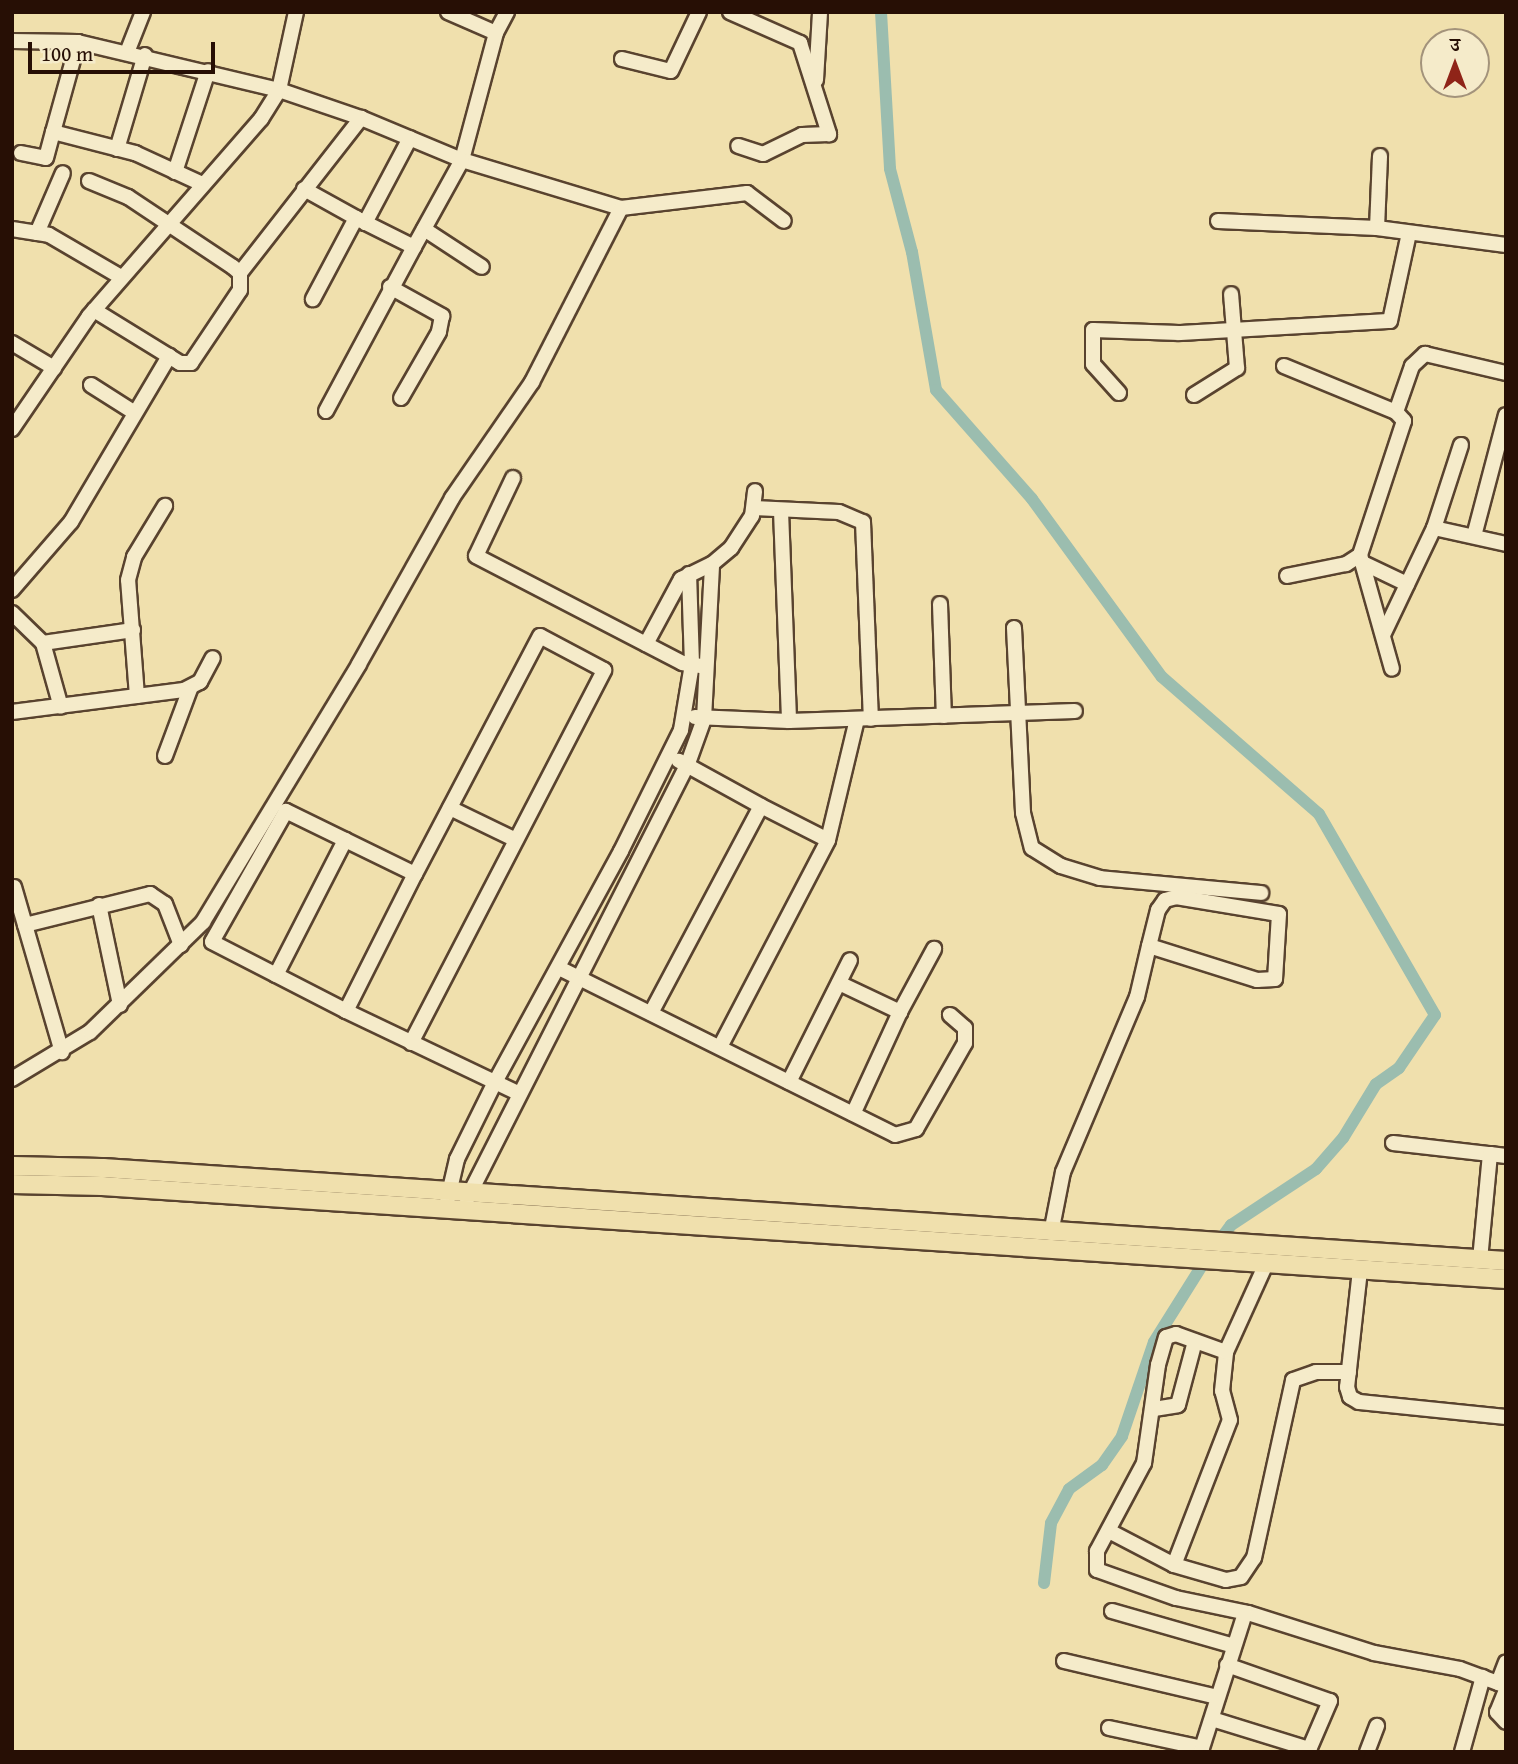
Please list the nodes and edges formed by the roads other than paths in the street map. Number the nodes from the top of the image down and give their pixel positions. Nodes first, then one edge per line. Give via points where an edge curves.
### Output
1 (143, 12) edge
2 (296, 12) edge
3 (448, 12) edge
4 (508, 12) edge
5 (699, 12) edge
6 (730, 12) edge
7 (820, 12) edge
8 (752, 17) edge
9 (496, 33) junction
10 (12, 41) edge
11 (78, 42) junction
12 (128, 50) junction
13 (145, 55) junction
14 (622, 59) dead end
15 (208, 71) junction
16 (816, 84) junction
17 (279, 90) junction
18 (361, 118) junction
19 (53, 132) junction
20 (410, 138) junction
21 (738, 146) dead end
22 (117, 149) junction
23 (21, 153) dead end
24 (1380, 156) dead end
25 (462, 160) junction
26 (175, 172) junction
27 (63, 173) dead end
28 (89, 181) dead end
29 (201, 183) junction
30 (304, 189) junction
31 (621, 208) junction
32 (784, 220) dead end
33 (1218, 220) dead end
34 (361, 221) junction
35 (168, 222) junction
36 (1377, 228) junction
37 (12, 229) edge
38 (424, 229) junction
39 (37, 233) junction
40 (1409, 233) junction
41 (1506, 244) edge
42 (414, 247) junction
43 (482, 267) dead end
44 (240, 274) junction
45 (121, 277) junction
46 (390, 287) junction
47 (1231, 294) dead end
48 (313, 299) dead end
49 (94, 310) junction
50 (1236, 330) junction
51 (12, 343) edge
52 (169, 356) junction
53 (1284, 366) dead end
54 (54, 368) junction
55 (1506, 373) edge
56 (91, 385) dead end
57 (1119, 393) dead end
58 (1194, 395) dead end
59 (401, 398) dead end
60 (326, 411) dead end
61 (1396, 412) junction
62 (135, 413) junction
63 (1506, 415) edge
64 (12, 429) edge
65 (1461, 445) dead end
66 (513, 478) dead end
67 (755, 491) dead end
68 (165, 506) dead end
69 (754, 508) junction
70 (781, 511) junction
71 (1434, 528) junction
72 (1474, 536) junction
73 (1506, 544) edge
74 (1362, 559) junction
75 (712, 564) junction
76 (689, 573) junction
77 (1287, 576) dead end
78 (1407, 584) junction
79 (12, 590) edge
80 (940, 604) dead end
81 (12, 613) edge
82 (1014, 628) dead end
83 (133, 630) junction
84 (1383, 635) junction
85 (43, 643) junction
86 (646, 644) junction
87 (213, 659) dead end
88 (692, 664) junction
89 (709, 668) junction
90 (1392, 669) dead end
91 (190, 689) junction
92 (137, 696) junction
93 (61, 707) junction
94 (1075, 711) dead end
95 (12, 712) edge
96 (1020, 713) junction
97 (687, 716) junction
98 (944, 716) junction
99 (704, 719) junction
100 (864, 719) junction
101 (789, 722) junction
102 (670, 755) junction
103 (165, 756) dead end
104 (687, 766) junction
105 (761, 806) junction
106 (450, 808) junction
107 (513, 839) junction
108 (345, 840) junction
109 (828, 840) junction
110 (415, 874) junction
111 (14, 887) edge
112 (1261, 893) dead end
113 (99, 905) junction
114 (24, 925) junction
115 (181, 945) junction
116 (1149, 946) junction
117 (934, 949) dead end
118 (850, 960) dead end
119 (559, 968) junction
120 (276, 975) junction
121 (577, 978) junction
122 (839, 983) junction
123 (120, 1005) junction
124 (346, 1011) junction
125 (651, 1013) junction
126 (900, 1013) junction
127 (950, 1015) dead end
128 (411, 1043) junction
129 (720, 1047) junction
130 (62, 1052) junction
131 (12, 1079) edge
132 (789, 1082) junction
133 (494, 1084) junction
134 (518, 1093) junction
135 (853, 1114) junction
136 (1392, 1143) dead end
137 (1490, 1154) junction
138 (1506, 1156) edge
139 (12, 1166) edge
140 (12, 1184) edge
141 (447, 1201) junction
142 (467, 1202) junction
143 (1051, 1233) junction
144 (1480, 1259) junction
145 (1506, 1261) edge
146 (1266, 1264) junction
147 (1360, 1270) junction
148 (1506, 1279) edge
149 (1195, 1341) junction
150 (1226, 1352) junction
151 (1349, 1373) junction
152 (1154, 1409) junction
153 (1506, 1417) edge
154 (1109, 1531) junction
155 (1174, 1565) junction
156 (1112, 1611) dead end
157 (1245, 1613) junction
158 (1234, 1646) junction
159 (1064, 1661) dead end
160 (1506, 1662) edge
161 (1227, 1665) junction
162 (1483, 1677) junction
163 (1503, 1686) edge
164 (1217, 1697) junction
165 (1212, 1719) junction
166 (1506, 1722) edge
167 (1377, 1726) dead end
168 (1109, 1728) dead end
169 (1309, 1750) edge
170 (1367, 1752) edge
171 (1462, 1752) edge

1 - 12 street
2 - 17 street
3 - 9 street
4 - 9 street
5 - 14 street via 671,71
6 - 8 street
7 - 16 street
8 - 16 street via 800,43
9 - 25 street
10 - 11 street
11 - 12 street
11 - 19 street
12 - 13 street
13 - 15 street
13 - 22 street
15 - 17 street
15 - 26 street
16 - 21 street via 829,134 802,135 763,154
17 - 18 street
17 - 29 street via 261,119
18 - 20 street
18 - 30 street
19 - 22 street
19 - 23 street via 46,158
20 - 25 street
20 - 34 street
22 - 26 street
24 - 36 street
25 - 31 street
25 - 38 street
26 - 29 street
27 - 39 street
28 - 35 street via 128,197
29 - 35 street
30 - 34 street
30 - 44 street
31 - 32 street via 735,191 762,201
31 - 115 street via 532,382 452,498 359,664 203,922
33 - 36 street
34 - 42 street
34 - 48 street
35 - 44 street
35 - 45 street
36 - 40 street
37 - 39 street
38 - 42 street
38 - 43 street
39 - 45 street via 49,235
40 - 41 street
40 - 50 street via 1390,321
42 - 46 street
44 - 52 street via 238,298 191,363
45 - 49 street
46 - 59 street via 442,316 439,332
46 - 60 street
47 - 50 street
49 - 52 street
49 - 54 street
50 - 57 street via 1093,330 1093,364
50 - 58 street via 1237,368
51 - 54 street
52 - 62 street
53 - 61 street
54 - 64 street
55 - 61 street via 1425,354 1412,366
56 - 62 street
61 - 74 street via 1404,421 1403,433
62 - 79 street via 71,522
63 - 72 street
65 - 71 street
66 - 86 street via 476,556
67 - 69 street
68 - 83 street via 134,557 127,591
69 - 70 street
69 - 75 street via 731,548
70 - 100 street via 839,512 863,523
70 - 101 street
71 - 72 street
71 - 78 street
72 - 73 street
74 - 77 street
74 - 78 street
74 - 84 street
75 - 76 street
75 - 89 street
76 - 86 street via 673,588
76 - 88 street
78 - 84 street
80 - 98 street
81 - 85 street
82 - 96 street
83 - 85 street
83 - 92 street
84 - 90 street
85 - 93 street
86 - 88 street
87 - 91 street via 206,675
88 - 89 street
88 - 97 street
89 - 99 street
91 - 92 street
91 - 103 street
92 - 93 street
93 - 95 street
94 - 96 street
96 - 98 street
96 - 112 street via 1027,839 1038,853 1100,878
97 - 99 street
97 - 102 street
98 - 100 street
99 - 101 street
99 - 104 street
100 - 101 street
100 - 109 street
102 - 104 street
102 - 119 street
104 - 105 street
104 - 121 street
105 - 109 street
105 - 125 street
106 - 107 street
106 - 107 street via 540,636 604,670
106 - 110 street
107 - 128 street
108 - 110 street
108 - 120 street
108 - 120 street via 286,811 212,942
109 - 129 street
110 - 124 street
111 - 114 street
113 - 114 street
113 - 115 street via 136,895 159,896
113 - 123 street
114 - 130 street
115 - 123 street
116 - 116 street via 1158,910 1165,900 1176,897 1279,914 1275,979 1257,980
116 - 143 street via 1137,997 1063,1172
117 - 126 street
118 - 122 street
119 - 121 street
119 - 133 street
120 - 124 street
121 - 125 street
121 - 134 street
122 - 126 street
122 - 132 street
123 - 130 street
124 - 128 street
125 - 129 street
126 - 135 street
127 - 135 street via 965,1028 965,1043 916,1129 895,1135
128 - 133 street
129 - 132 street
130 - 131 street
132 - 135 street
133 - 134 street
133 - 141 street via 457,1159
134 - 142 street
136 - 137 street
137 - 138 street
137 - 144 street
139 - 141 main road
140 - 141 main road
141 - 142 main road
142 - 143 main road
142 - 146 main road
143 - 144 main road
144 - 145 main road
146 - 147 main road
146 - 150 street
147 - 148 main road
147 - 151 street
149 - 150 street
149 - 152 street via 1178,1405
149 - 152 street via 1176,1334 1166,1337
150 - 155 street via 1222,1391 1230,1420
151 - 153 street via 1350,1397 1359,1402
151 - 155 street via 1316,1373 1293,1380 1254,1558 1247,1572 1226,1580
152 - 154 street via 1144,1463
154 - 155 street
154 - 157 street via 1095,1558 1097,1570 1177,1598
156 - 158 street
157 - 158 street
157 - 162 street via 1374,1653
158 - 161 street
159 - 164 street
160 - 163 street
161 - 164 street
161 - 169 street via 1330,1701
162 - 163 street
162 - 171 street
163 - 166 street via 1497,1712
164 - 165 street
165 - 168 street via 1205,1744 1197,1749
165 - 169 street
167 - 170 street

